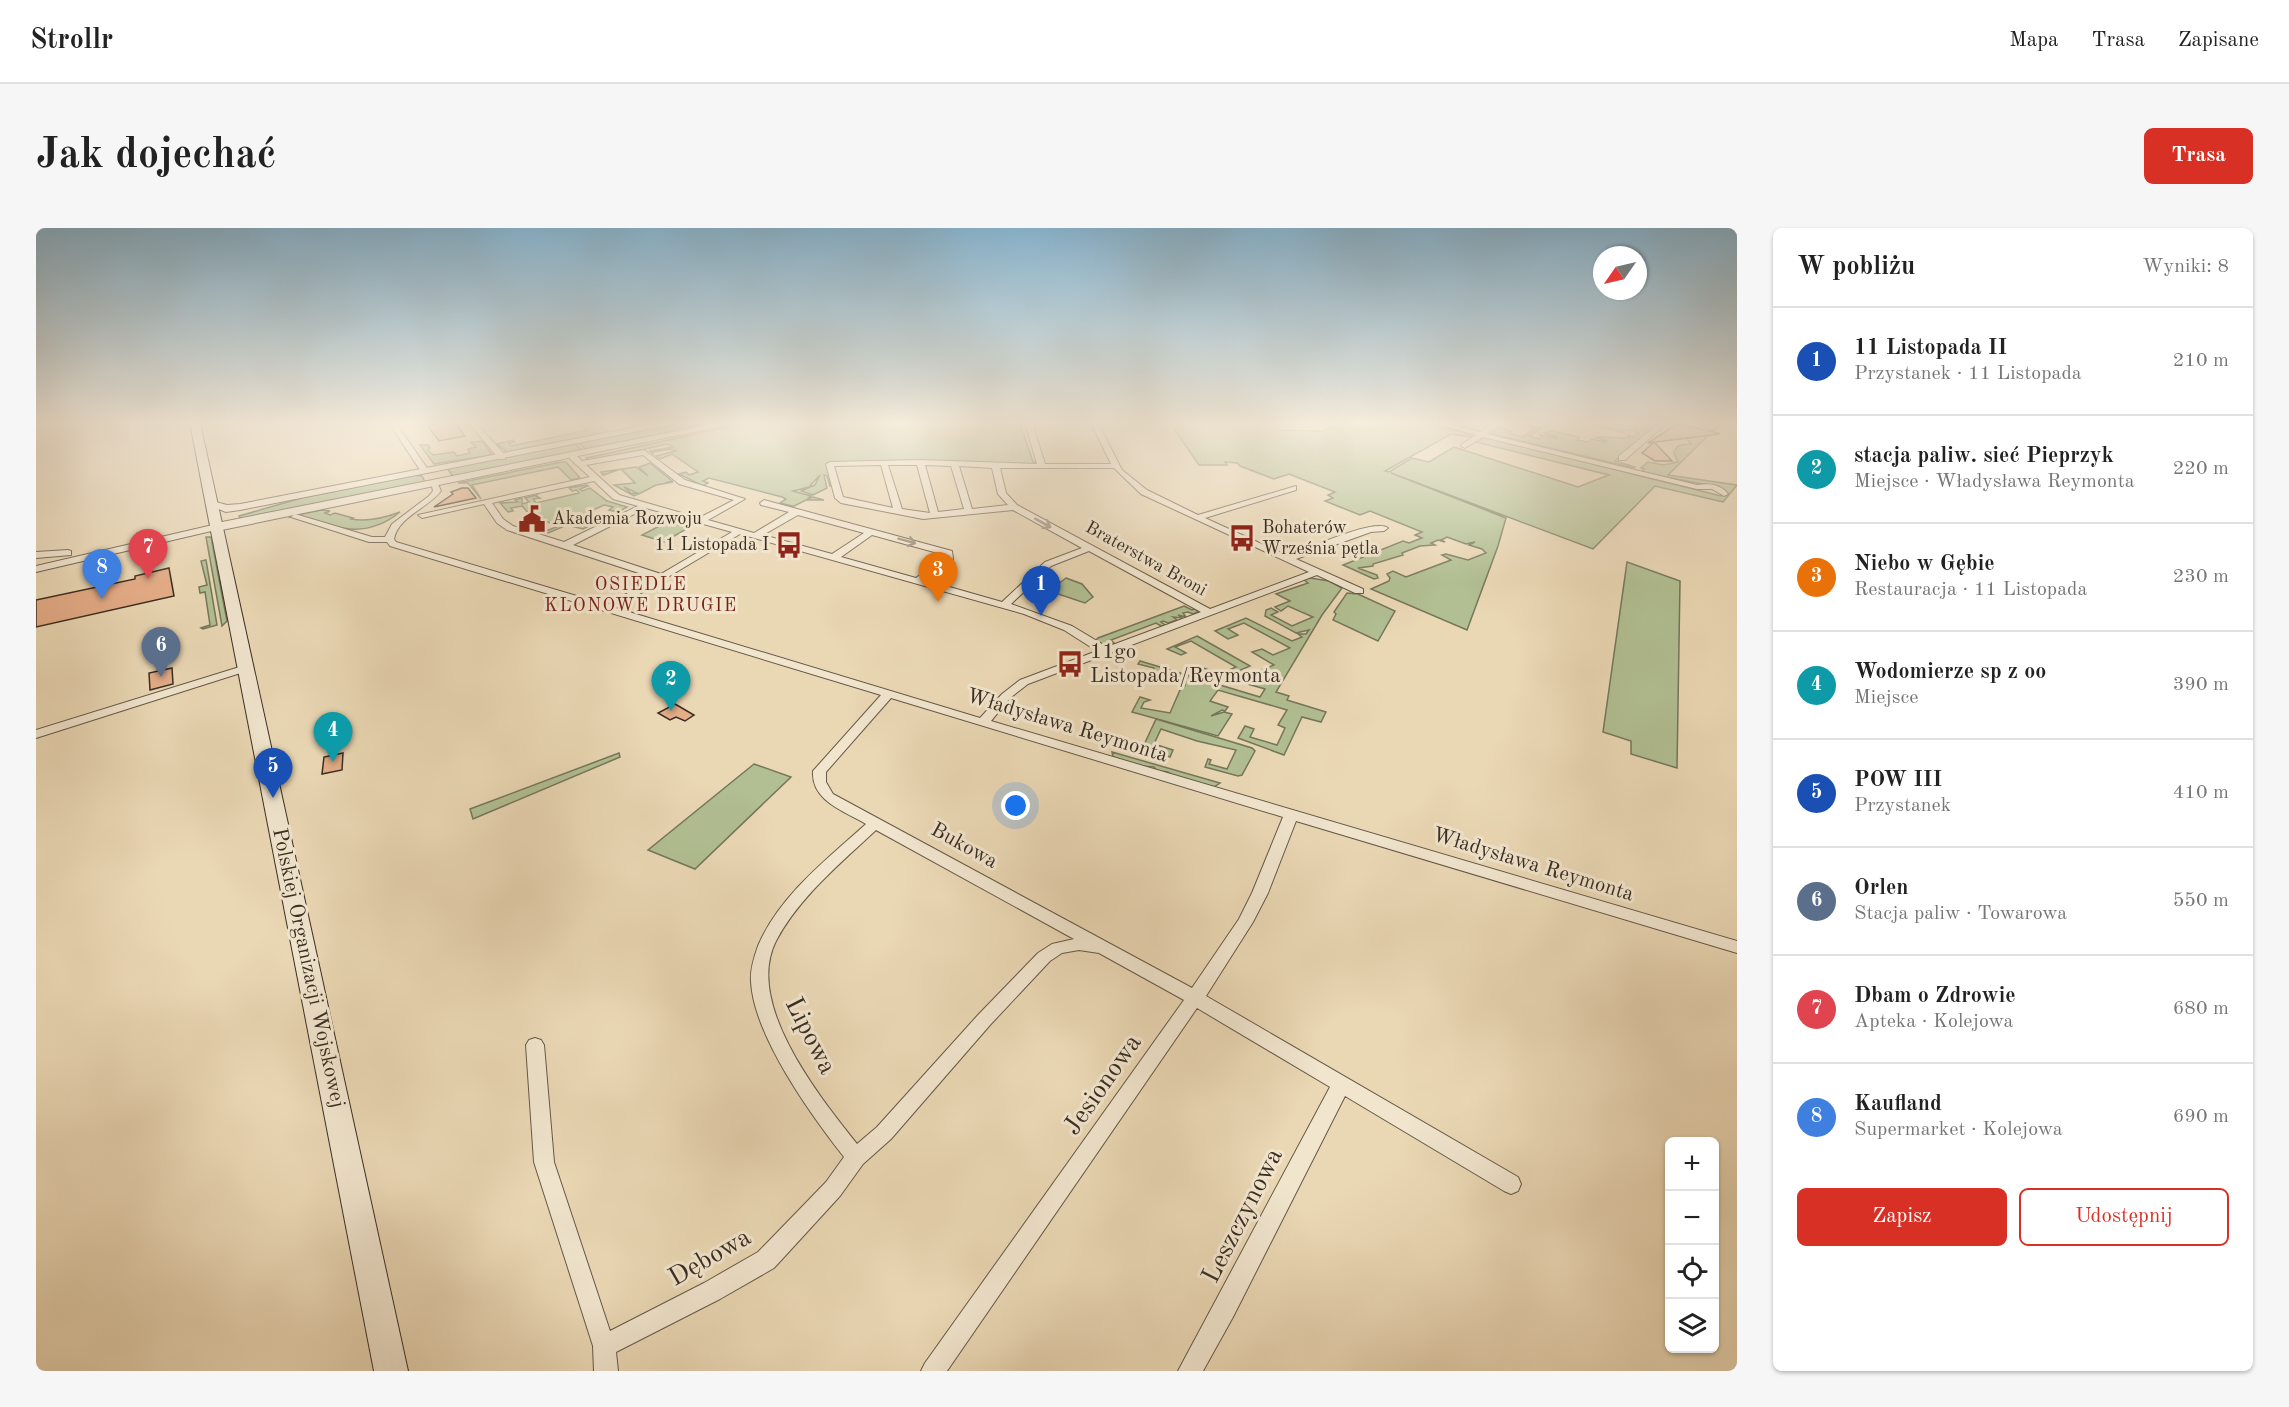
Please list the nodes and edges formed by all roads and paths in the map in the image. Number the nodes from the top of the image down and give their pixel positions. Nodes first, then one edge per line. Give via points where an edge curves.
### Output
1 (206, 476) edge
2 (399, 476) edge
3 (429, 476) edge
4 (481, 476) edge
5 (591, 476) edge
6 (675, 476) edge
7 (833, 476) edge
8 (889, 476) edge
9 (924, 476) edge
10 (958, 476) edge
11 (998, 476) edge
12 (1127, 476) edge
13 (1656, 476) edge
14 (594, 479) junction
15 (434, 484) junction
16 (1697, 487) dead end
17 (1293, 488) dead end
18 (302, 496) junction
19 (486, 501) junction
20 (764, 503) dead end
21 (212, 504) junction
22 (646, 505) junction
23 (1014, 507) junction
24 (969, 511) junction
25 (796, 512) junction
26 (898, 512) junction
27 (422, 515) dead end
28 (935, 515) junction
29 (295, 517) dead end
30 (1197, 518) junction
31 (701, 520) junction
32 (217, 524) junction
33 (1384, 528) dead end
34 (740, 531) junction
35 (872, 532) junction
36 (755, 536) junction
37 (389, 539) junction
38 (564, 546) junction
39 (1089, 548) junction
40 (68, 553) junction
41 (36, 555) edge
42 (833, 558) junction
43 (1288, 559) junction
44 (38, 565) edge
45 (1317, 572) junction
46 (662, 577) junction
47 (917, 582) junction
48 (1359, 591) dead end
49 (1004, 605) junction
50 (606, 610) junction
51 (1208, 612) junction
52 (1105, 651) junction
53 (246, 668) junction
54 (889, 694) junction
55 (982, 723) junction
56 (36, 734) edge
57 (1291, 815) junction
58 (875, 823) junction
59 (1102, 947) junction
60 (1737, 947) edge
61 (1196, 998) junction
62 (535, 1045) dead end
63 (1341, 1086) junction
64 (856, 1157) junction
65 (1511, 1184) dead end
66 (604, 1346) junction
67 (391, 1371) edge
68 (606, 1371) edge
69 (933, 1371) edge
70 (1190, 1371) edge

1 - 21 main road, Polskiej Organizacji Wojskowej
2 - 18 street
3 - 15 street
4 - 15 street
5 - 14 street
6 - 31 street via 682,482 741,499
7 - 26 street via 839,499
8 - 26 street
9 - 28 street
10 - 24 street
11 - 23 street via 1002,494
12 - 30 street via 1144,492
13 - 16 street
14 - 19 street
14 - 22 street via 610,494
15 - 32 street
15 - 37 street via 434,497 393,527
17 - 30 street
18 - 21 street via 232,508
18 - 32 street
19 - 27 street
19 - 38 street via 510,528
20 - 25 street
21 - 32 main road, Polskiej Organizacji Wojskowej
22 - 31 street
22 - 38 street
23 - 24 street
23 -> 39 street, Braterstwa Broni
24 - 28 street
25 - 35 street
25 - 36 street
26 - 28 street
29 - 37 street, Władysława Reymonta via 372,540
30 - 43 street
31 - 34 street
32 - 40 street
32 - 44 street
32 - 53 main road, Polskiej Organizacji Wojskowej
33 - 43 street via 1370,529
34 - 36 street
34 - 46 street
35 - 42 street
35 -> 47 street via 949,553 950,557
36 - 42 street
37 - 50 street, Władysława Reymonta via 399,548
38 - 46 street
39 - 49 street via 1048,564
39 - 51 street, Braterstwa Broni
40 - 41 street
40 - 44 street via 46,557
42 - 47 street
43 - 45 street
45 - 48 street
45 - 51 street, Braterstwa Broni
46 - 50 street
47 - 49 street
49 - 52 street via 1056,622
50 - 54 street, Władysława Reymonta
51 - 52 street, Braterstwa Broni
52 - 55 street, Braterstwa Broni via 1020,684
53 - 56 street
53 - 67 main road, Polskiej Organizacji Wojskowej
54 - 55 street, Władysława Reymonta
54 - 58 street, Bukowa via 826,763 818,777 828,797
55 - 57 street, Władysława Reymonta
57 - 60 street, Władysława Reymonta
57 - 61 street, Jesionowa via 1245,922
58 - 59 street, Bukowa
58 - 64 street, Lipowa via 785,914 768,940 759,983 768,1020 784,1051
59 - 61 street, Bukowa
59 - 64 street, Dębowa via 1079,944 1058,948 1044,957 884,1133
61 - 63 street
61 - 69 street, Jesionowa
62 - 66 street via 544,1162
63 - 65 street
63 - 70 street, Leszczynowa
64 - 66 street, Dębowa via 833,1189 766,1260
66 - 68 street

